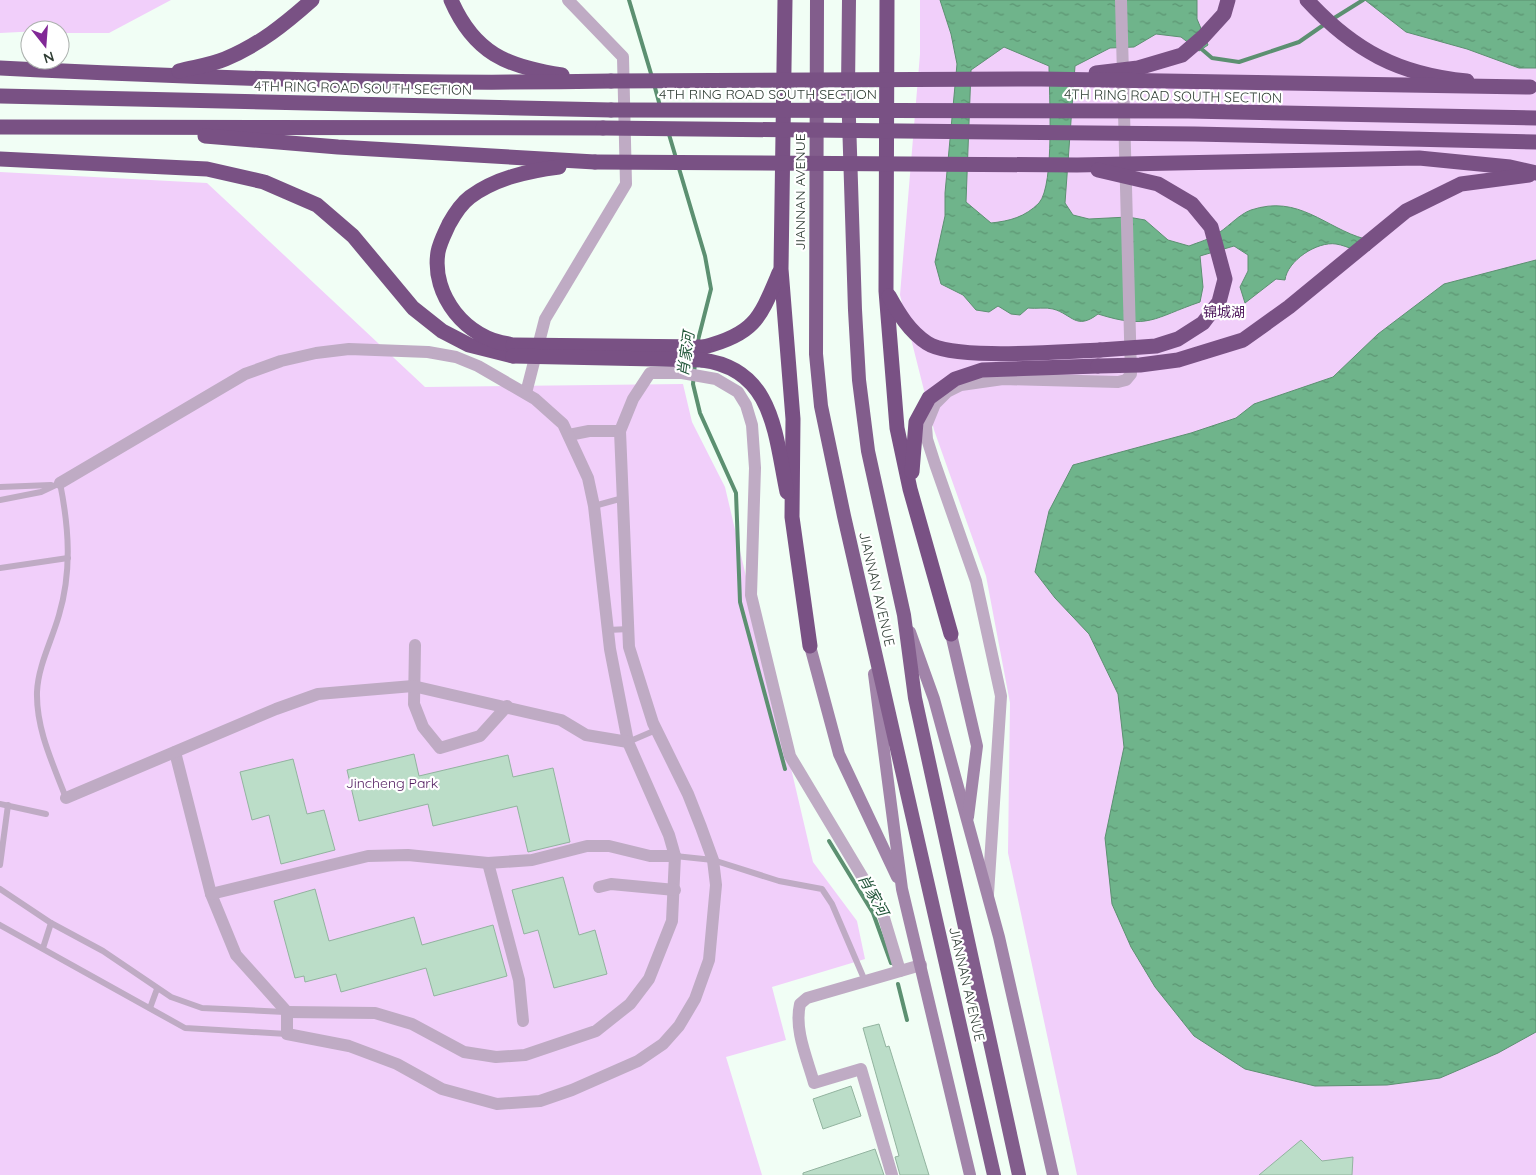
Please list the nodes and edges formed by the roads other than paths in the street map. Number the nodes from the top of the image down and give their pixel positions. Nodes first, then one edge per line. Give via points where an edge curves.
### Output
1 (312, 0) edge
2 (451, 0) edge
3 (568, 0) edge
4 (785, 0) edge
5 (817, 0) edge
6 (849, 0) edge
7 (887, 0) edge
8 (1121, 0) edge
9 (1228, 0) edge
10 (1307, 0) edge
11 (0, 68) edge
12 (161, 76) junction
13 (1041, 79) junction
14 (611, 81) junction
15 (1533, 87) edge
16 (0, 96) edge
17 (1536, 118) edge
18 (92, 127) junction
19 (0, 128) edge
20 (1536, 142) edge
21 (0, 159) edge
22 (595, 162) junction
23 (1077, 165) junction
24 (1536, 174) edge
25 (780, 269) junction
26 (886, 291) junction
27 (513, 350) junction
28 (702, 361) junction
29 (526, 393) junction
30 (620, 431) junction
31 (569, 435) junction
32 (60, 483) junction
33 (0, 487) edge
34 (910, 489) junction
35 (623, 498) junction
36 (0, 500) edge
37 (594, 506) junction
38 (792, 517) junction
39 (68, 558) junction
40 (0, 568) edge
41 (904, 615) junction
42 (867, 619) junction
43 (629, 629) junction
44 (608, 630) junction
45 (951, 634) joint
46 (415, 646) dead end
47 (810, 646) joint
48 (413, 686) junction
49 (507, 706) junction
50 (656, 730) junction
51 (628, 742) junction
52 (175, 752) junction
53 (66, 798) joint
54 (0, 804) edge
55 (8, 805) junction
56 (46, 814) dead end
57 (968, 824) junction
58 (675, 856) junction
59 (713, 860) junction
60 (488, 864) junction
61 (0, 865) edge
62 (599, 887) dead end
63 (0, 888) edge
64 (902, 889) junction
65 (674, 890) junction
66 (211, 894) junction
67 (988, 897) junction
68 (51, 924) junction
69 (0, 925) edge
70 (43, 948) junction
71 (921, 966) junction
72 (900, 971) junction
73 (864, 981) junction
74 (157, 989) junction
75 (150, 1008) junction
76 (287, 1012) junction
77 (523, 1021) dead end
78 (287, 1034) junction
79 (892, 1175) edge
80 (970, 1175) edge
81 (994, 1175) edge
82 (1019, 1175) edge
83 (1053, 1175) edge

1 - 12 highway via 281,28 258,43 223,60
2 - 14 highway via 471,36 484,48 508,61 543,72
3 - 29 street via 623,57 626,184 545,320
4 - 25 highway
5 - 42 highway, JIANNAN AVENUE via 816,354 821,406
6 - 41 highway, JIANNAN AVENUE via 848,88 859,380 868,451
7 - 26 highway
8 - 67 street via 1131,374 1118,382 1003,380 961,385 947,392 935,404 926,426 935,464 976,581 1001,696
9 - 13 highway, bridge via 1224,14 1182,55 1138,68
10 - 15 highway, bridge via 1348,40 1390,62 1418,72 1459,80
11 - 12 highway
12 - 14 highway via 472,84
13 - 14 highway, bridge
13 - 15 highway, bridge
16 - 17 highway, 4TH RING ROAD SOUTH SECTION, bridge via 611,110 1188,111
18 - 19 highway
18 - 20 highway, bridge via 1205,134
18 - 22 highway via 338,147
21 - 27 highway via 207,170 264,182 317,204 353,236 413,308 442,331 469,346
22 - 23 highway, bridge
22 - 27 highway via 527,171 488,186 469,198 453,216 444,235 438,252 438,271 450,306 474,332
23 - 24 highway, bridge via 1419,158 1510,167
23 - 26 highway, bridge via 1158,184 1192,204 1211,227 1225,279 1219,302 1203,323 1178,339 1156,346 966,354 929,344 904,322
24 - 34 highway, bridge via 1461,184 1406,211 1289,307 1243,340 1178,360 1140,365 982,370 955,379 929,398 916,422
25 - 28 highway via 762,312 744,332 725,342
25 - 38 highway via 793,419
26 - 34 highway via 897,428
27 - 28 highway, bridge
28 - 30 street via 685,374 650,373 632,399
28 - 38 highway via 716,362 741,373 765,399
28 - 72 street via 716,379 738,392 752,425 755,468 751,595 790,756 881,908
29 - 31 street via 563,424
29 - 32 street via 456,357 387,349 316,353 280,361 245,374
30 - 31 street
30 - 35 street
31 - 37 street via 588,478
32 - 33 lane via 38,487
32 - 36 lane via 41,492
32 - 39 lane
34 - 45 highway
35 - 37 lane
35 - 43 street
37 - 44 street
38 - 47 highway
39 - 40 lane
39 - 53 lane via 68,580 37,690 42,731
41 - 57 main road via 934,699
41 - 82 highway, JIANNAN AVENUE via 915,698
42 - 64 main road
42 - 81 highway, JIANNAN AVENUE
43 - 44 lane
43 - 50 street via 629,647
44 - 51 street
45 - 57 main road via 977,746
46 - 48 street
47 - 64 main road via 839,754
48 - 49 street
48 - 49 street via 414,704 423,727 440,748 480,736
48 - 52 street via 318,694 276,708
49 - 51 street via 561,720 586,735
50 - 51 lane
50 - 59 street via 688,794
51 - 58 street
52 - 53 street
52 - 66 street
54 - 55 lane
55 - 56 lane
55 - 61 lane
57 - 67 main road
58 - 59 lane
58 - 60 street via 650,856 609,846 587,846 532,860
58 - 65 street
59 - 73 lane via 778,881 822,889 842,926
59 - 78 street via 716,885 709,960 695,999 679,1026 663,1044 638,1061 580,1087 540,1101 497,1104 442,1089 397,1064 349,1046
60 - 66 street via 408,855 368,856
60 - 77 street via 519,980
62 - 65 street via 611,884
63 - 68 lane
64 - 71 main road
65 - 76 street via 672,921 649,979 630,1004 596,1031 541,1050 496,1057 464,1052 412,1024 375,1013
66 - 76 street via 236,955
67 - 83 main road
68 - 70 lane
68 - 74 lane via 103,951
69 - 70 lane
70 - 75 lane
71 - 72 street
71 - 80 main road
72 - 73 street
73 - 79 street via 808,998 800,1004 798,1015 814,1083 861,1069
74 - 75 lane
74 - 76 lane via 202,1008
75 - 78 lane via 184,1028
76 - 78 street

